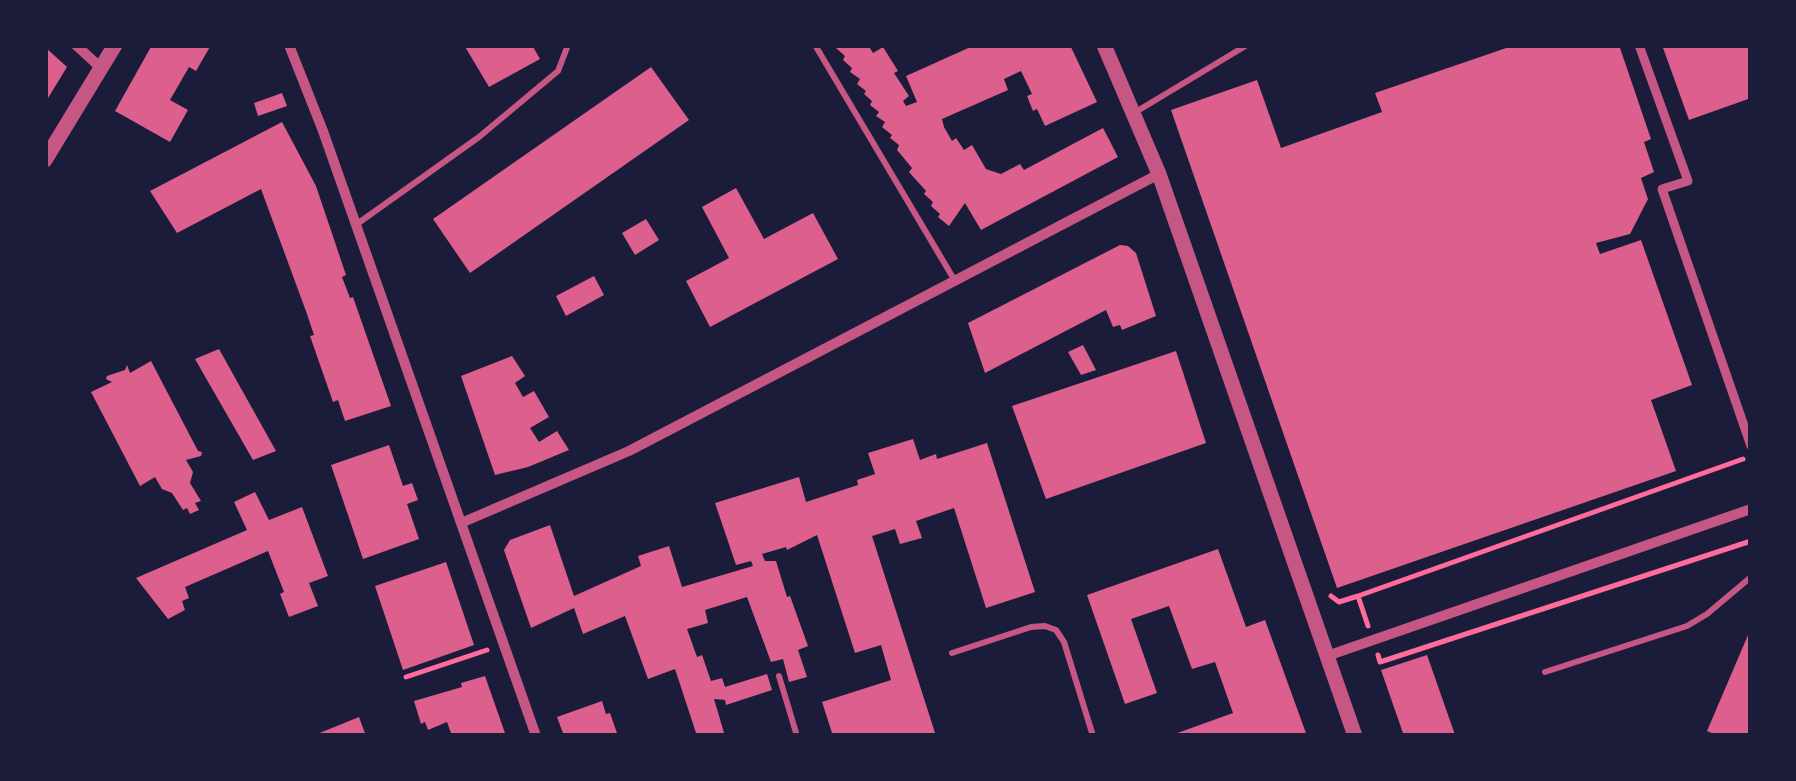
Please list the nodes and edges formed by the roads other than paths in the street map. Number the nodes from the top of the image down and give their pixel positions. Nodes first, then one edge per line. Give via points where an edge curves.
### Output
1 (76, 45) edge
2 (115, 45) edge
3 (289, 45) edge
4 (568, 45) edge
5 (814, 45) edge
6 (1104, 45) edge
7 (1247, 45) edge
8 (1639, 45) edge
9 (102, 68) junction
10 (1133, 114) junction
11 (45, 160) edge
12 (1159, 174) junction
13 (356, 225) junction
14 (955, 281) junction
15 (1751, 446) edge
16 (1751, 509) edge
17 (461, 523) junction
18 (1751, 577) edge
19 (952, 653) dead end
20 (1328, 656) junction
21 (1545, 672) dead end
22 (778, 676) dead end
23 (536, 736) edge
24 (797, 736) edge
25 (1092, 736) edge
26 (1355, 736) edge

1 - 9 street
2 - 9 street
3 - 13 street
4 - 13 lane via 558,71
5 - 14 lane
6 - 10 street
7 - 10 lane
8 - 15 street via 1688,181 1662,189
9 - 11 street
10 - 12 street
12 - 14 street
12 - 20 street
13 - 17 street
14 - 17 street via 630,452
16 - 20 street
17 - 23 street
18 - 21 lane via 1687,626
19 - 25 lane via 1031,627 1056,630
20 - 26 street
22 - 24 lane

